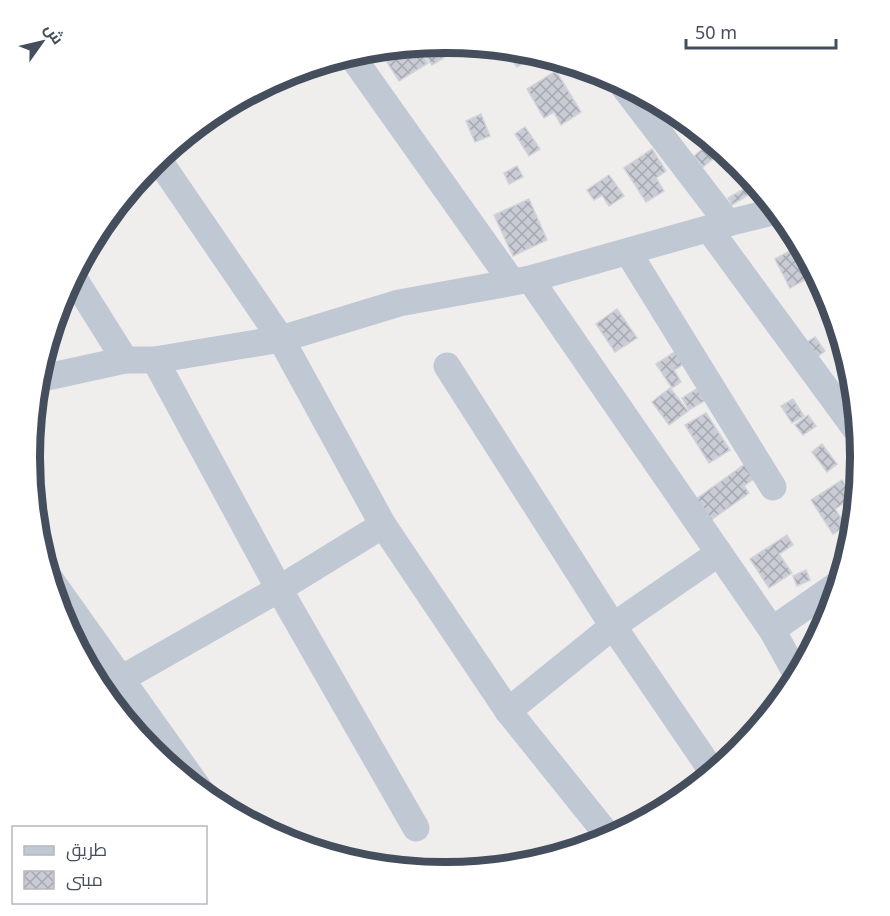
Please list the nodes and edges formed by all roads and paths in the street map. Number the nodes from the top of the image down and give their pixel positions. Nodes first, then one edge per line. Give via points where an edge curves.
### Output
1 (357, 63) edge
2 (632, 99) edge
3 (164, 167) edge
4 (767, 214) edge
5 (719, 226) junction
6 (628, 252) junction
7 (521, 281) junction
8 (79, 286) edge
9 (281, 339) junction
10 (125, 360) junction
11 (155, 360) junction
12 (447, 366) dead end
13 (49, 377) edge
14 (847, 417) edge
15 (773, 487) dead end
16 (383, 525) junction
17 (719, 553) junction
18 (279, 589) junction
19 (827, 592) edge
20 (613, 626) junction
21 (772, 630) junction
22 (89, 650) edge
23 (792, 665) edge
24 (121, 679) junction
25 (508, 711) junction
26 (708, 765) edge
27 (183, 766) edge
28 (416, 828) dead end
29 (604, 830) edge

1 - 7 street
2 - 5 street
3 - 9 street
4 - 5 street
5 - 6 street
5 - 14 street
6 - 7 street
6 - 15 street
7 - 9 street via 399,303
7 - 17 street
8 - 10 street
9 - 11 street
9 - 16 street
10 - 11 street
10 - 13 street
11 - 18 street
12 - 20 street
16 - 18 street
16 - 25 street
17 - 20 street
17 - 21 street
18 - 24 street
18 - 28 street
19 - 21 street
20 - 25 street
20 - 26 street
21 - 23 street
22 - 24 street
24 - 27 street
25 - 29 street

